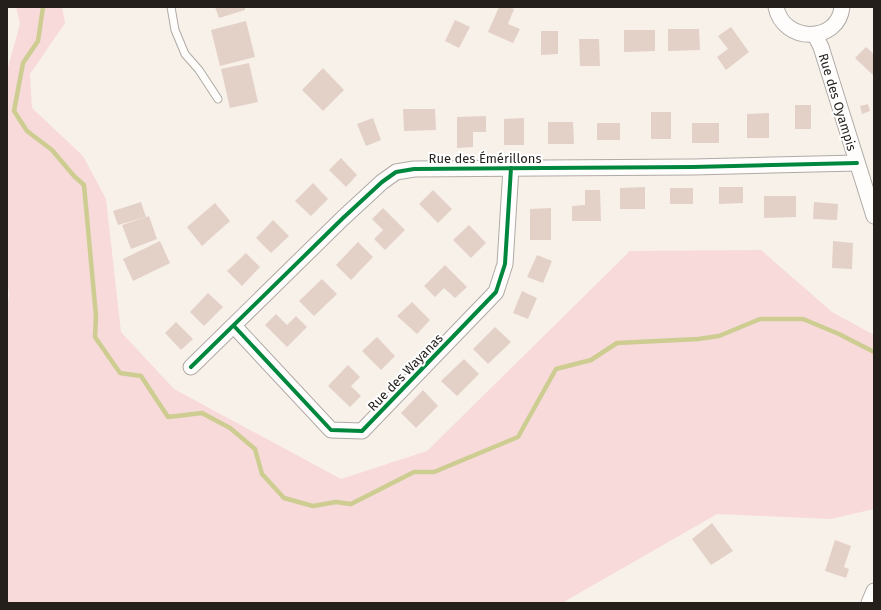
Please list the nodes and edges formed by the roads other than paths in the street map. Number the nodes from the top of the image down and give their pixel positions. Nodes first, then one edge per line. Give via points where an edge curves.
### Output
1 (171, 7) edge
2 (776, 7) edge
3 (842, 7) edge
4 (815, 35) junction
5 (218, 99) dead end
6 (857, 163) junction
7 (510, 168) junction
8 (874, 216) edge
9 (234, 326) junction
10 (191, 367) dead end
11 (874, 591) edge
12 (869, 603) edge

1 - 5 lane via 175,30 186,54
2 - 4 street via 783,23 792,31
3 - 4 street via 838,19 832,26
4 - 6 street, Rue des Oyampis
6 - 7 street, Rue des Émérillons
6 - 8 street, Rue des Oyampis
7 - 9 street, Rue des Émérillons via 414,169 396,172 343,218
7 - 9 street, Rue des Wayanas via 505,264 496,292 362,431 331,430
9 - 10 street, Rue des Émérillons
11 - 12 street

